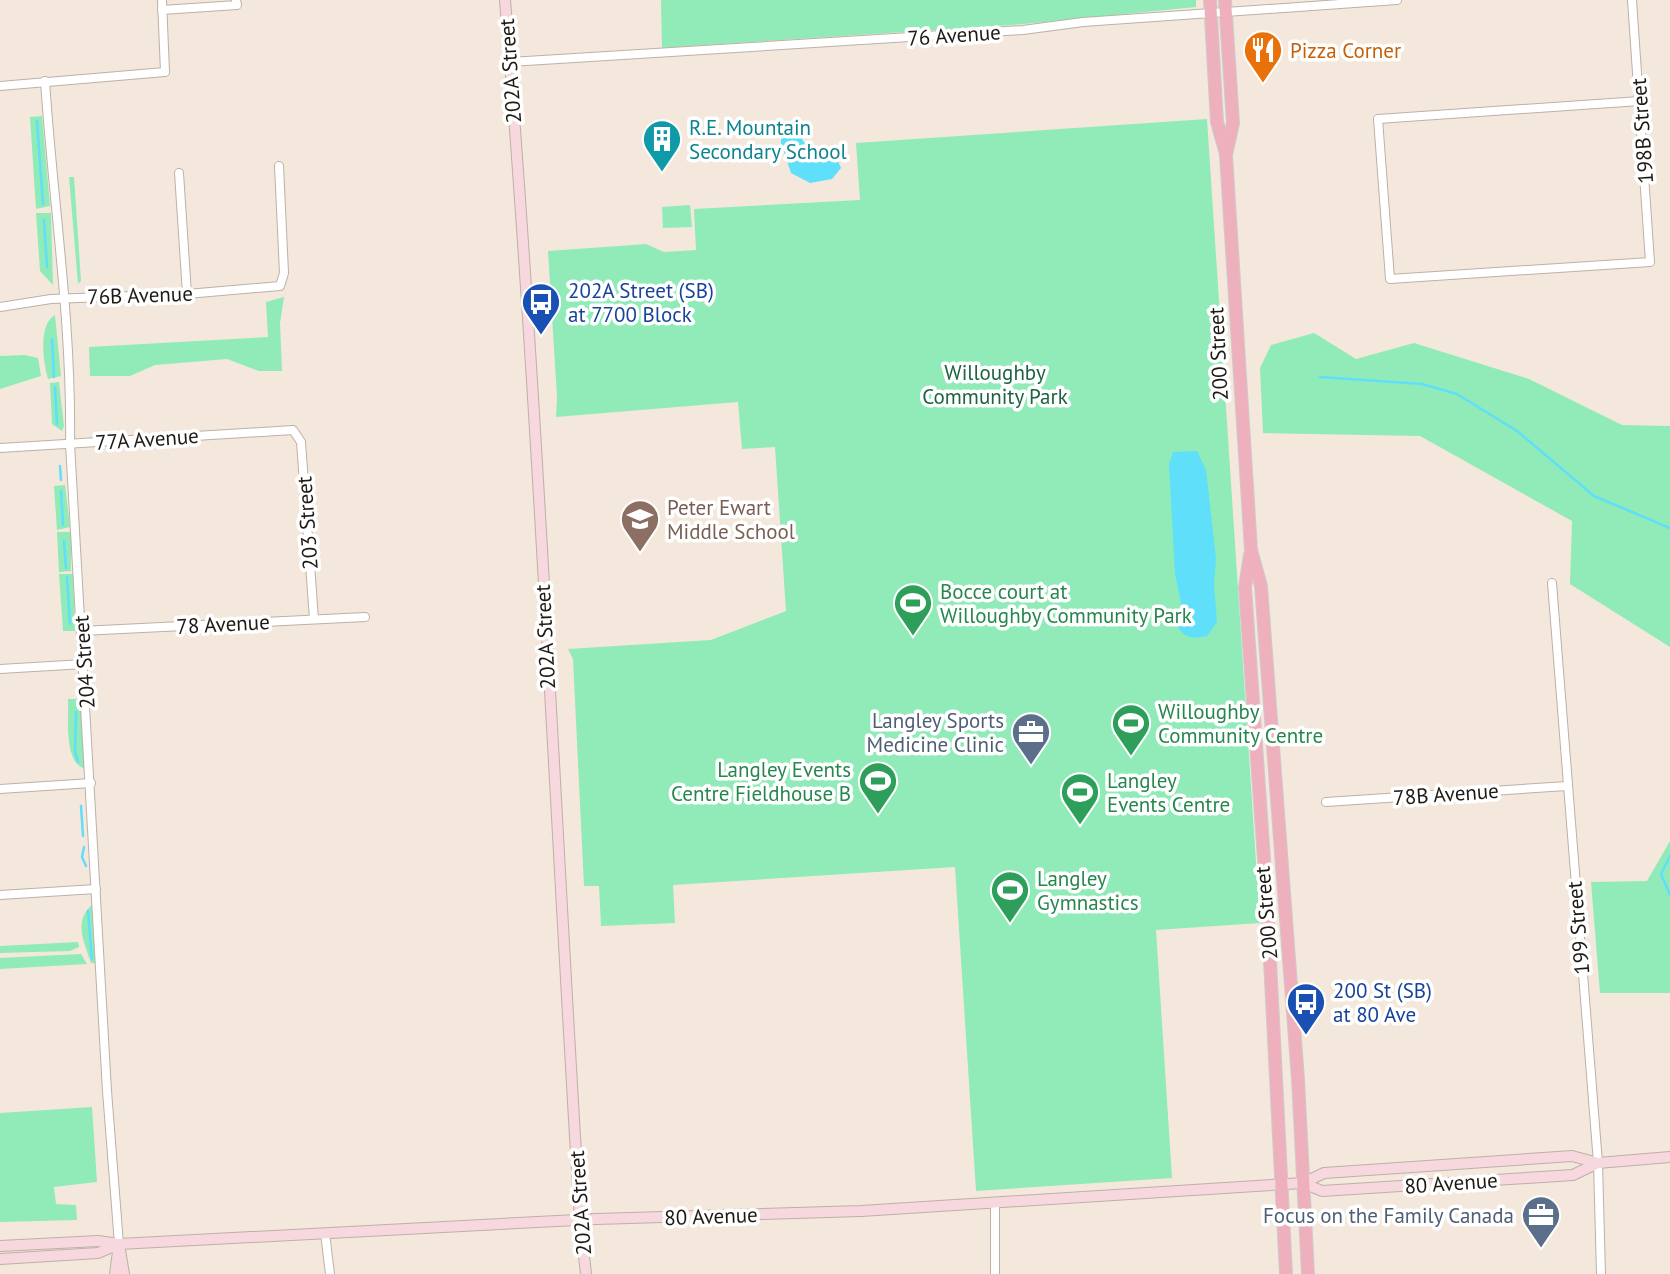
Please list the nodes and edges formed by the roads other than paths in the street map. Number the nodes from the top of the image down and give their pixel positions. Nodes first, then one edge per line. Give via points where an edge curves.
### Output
1 (162, 0) edge
2 (236, 0) edge
3 (505, 0) edge
4 (1397, 0) edge
5 (1632, 0) edge
6 (1210, 6) edge
7 (1226, 7) edge
8 (162, 10) junction
9 (510, 62) junction
10 (45, 81) junction
11 (0, 86) edge
12 (1640, 101) junction
13 (1226, 155) junction
14 (279, 166) dead end
15 (179, 173) dead end
16 (187, 294) junction
17 (66, 299) junction
18 (0, 307) edge
19 (293, 430) joint
20 (70, 444) junction
21 (0, 448) edge
22 (1251, 550) junction
23 (1552, 583) dead end
24 (365, 617) dead end
25 (314, 620) junction
26 (82, 631) junction
27 (84, 664) junction
28 (0, 669) edge
29 (91, 783) junction
30 (1567, 786) junction
31 (0, 789) edge
32 (1326, 802) dead end
33 (96, 889) junction
34 (0, 895) edge
35 (1670, 1157) edge
36 (1598, 1164) junction
37 (1303, 1183) junction
38 (1281, 1184) junction
39 (995, 1203) junction
40 (580, 1220) junction
41 (325, 1233) junction
42 (119, 1244) junction
43 (0, 1246) edge
44 (0, 1259) edge
45 (115, 1274) edge
46 (124, 1274) edge
47 (330, 1274) edge
48 (586, 1274) edge
49 (995, 1274) edge
50 (1286, 1274) edge
51 (1308, 1274) edge
52 (1601, 1274) edge

1 - 8 street
2 - 8 street via 236,5
3 - 9 main road, 202A Street
4 - 7 street, 76 Avenue
5 - 12 street, 198B Street
6 - 7 street, 76 Avenue
6 - 9 street, 76 Avenue via 1009,31
6 - 13 main road, 200 Street via 1217,122
7 - 13 main road, 200 Street via 1233,122
8 - 10 street via 165,72
9 - 40 main road, 202A Street
10 - 11 street
10 - 17 street, 204 Street
12 - 12 street, 198B Street via 1650,262 1390,279 1378,119
13 - 22 main road, 200 Street
14 - 16 street, 76B Avenue via 284,273 280,286
15 - 16 street
16 - 17 street, 76B Avenue
17 - 18 street, 76B Avenue
17 - 20 street, 204 Street
19 - 20 street, 77A Avenue
19 - 25 street, 203 Street via 301,442
20 - 21 street, 77A Avenue
20 - 26 street, 204 Street
22 - 37 main road, 200 Street via 1261,586
22 - 38 main road, 200 Street via 1245,587
23 - 30 street, 199 Street
24 - 25 street, 78 Avenue
25 - 26 street, 78 Avenue
26 - 27 street, 204 Street
27 - 28 street
27 - 29 street, 204 Street
29 - 31 street
29 - 33 street, 204 Street
30 - 32 street, 78B Avenue
30 - 36 street, 199 Street
33 - 34 street
33 - 42 street, 204 Street
35 - 36 main road, 80 Avenue
36 - 37 main road, 80 Avenue via 1572,1156 1324,1173
36 - 37 main road, 80 Avenue via 1573,1175 1419,1185 1322,1191
36 - 52 street, 199 Street
37 - 38 main road, 80 Avenue
37 - 51 main road, 200 Street
38 - 39 main road, 80 Avenue
38 - 50 main road, 200 Street
39 - 40 main road, 80 Avenue
39 - 49 street
40 - 41 main road, 80 Avenue
40 - 48 main road, 202A Street
41 - 42 main road, 80 Avenue
41 - 47 street
42 - 43 main road, 80 Avenue
42 - 44 main road, 80 Avenue via 98,1253
42 - 45 main road, 204 Street
42 - 46 main road, 204 Street

